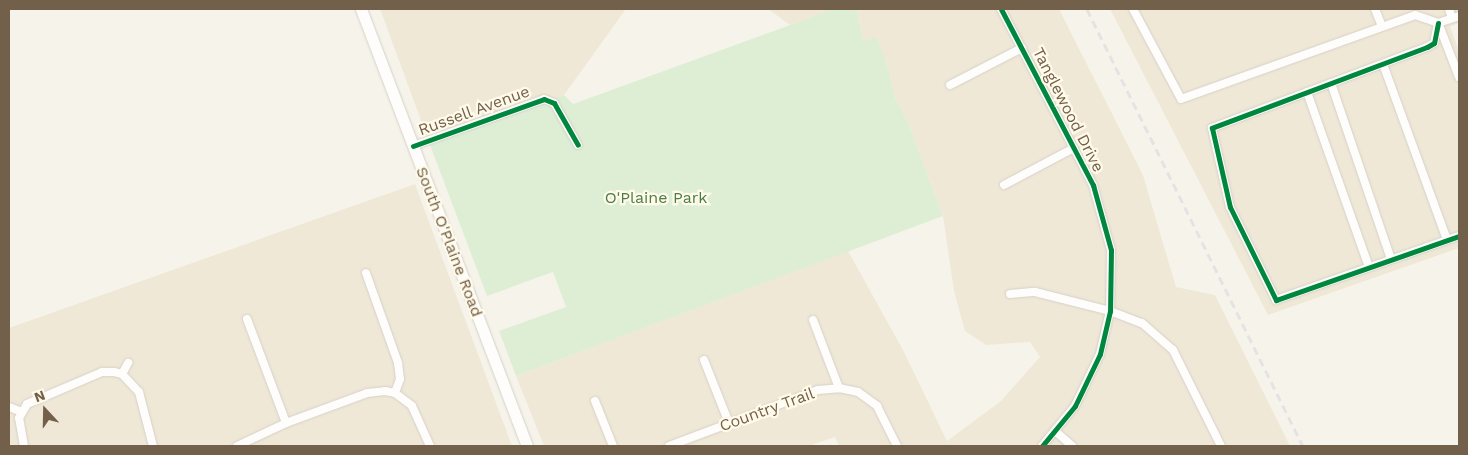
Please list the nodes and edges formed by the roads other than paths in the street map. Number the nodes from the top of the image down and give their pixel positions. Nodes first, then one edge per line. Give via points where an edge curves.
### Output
1 (361, 9) edge
2 (1001, 9) edge
3 (1133, 9) edge
4 (1375, 9) edge
5 (1449, 9) edge
6 (1456, 17) edge
7 (1438, 23) junction
8 (1382, 26) junction
9 (1022, 48) junction
10 (1383, 64) junction
11 (1459, 77) edge
12 (1331, 83) junction
13 (950, 85) dead end
14 (1307, 92) junction
15 (578, 145) dead end
16 (413, 146) junction
17 (1074, 148) junction
18 (1004, 184) dead end
19 (1459, 236) edge
20 (1447, 240) junction
21 (1391, 260) junction
22 (1369, 267) junction
23 (366, 273) dead end
24 (1010, 294) dead end
25 (1110, 311) junction
26 (247, 319) dead end
27 (813, 320) dead end
28 (704, 360) dead end
29 (128, 363) dead end
30 (122, 374) junction
31 (839, 388) junction
32 (395, 393) junction
33 (596, 401) dead end
34 (9, 407) edge
35 (22, 412) junction
36 (286, 423) junction
37 (729, 423) junction
38 (1055, 431) junction
39 (24, 446) edge
40 (153, 446) edge
41 (237, 446) edge
42 (430, 446) edge
43 (527, 446) edge
44 (613, 446) edge
45 (669, 446) edge
46 (897, 446) edge
47 (1042, 446) edge
48 (1072, 446) edge
49 (1221, 446) edge

1 - 16 main road, South O'Plaine Road
2 - 9 street, Tanglewood Drive
3 - 8 street via 1181,99
4 - 8 street
5 - 6 street
6 - 7 street
7 - 8 street via 1415,15
7 - 10 street via 1434,43
7 - 11 street
9 - 13 street
9 - 17 street, Tanglewood Drive
10 - 12 street
10 - 20 street
12 - 14 street
12 - 21 street
14 - 22 street
14 - 22 street via 1212,128 1230,207 1276,300
15 - 16 street, Russell Avenue via 554,103 544,99
16 - 43 main road, South O'Plaine Road
17 - 18 street
17 - 25 street, Tanglewood Drive via 1093,185 1106,224 1113,271
19 - 20 street
20 - 21 street
21 - 22 street
23 - 32 street via 398,363 400,379
24 - 25 street via 1035,292
25 - 38 street, Tanglewood Drive via 1091,376 1075,406
25 - 49 street via 1142,323 1173,350
26 - 36 street
27 - 31 street
28 - 37 street
29 - 30 street
30 - 35 street via 102,372 40,396
30 - 40 street via 138,392
31 - 37 street, Country Trail via 818,390
31 - 46 street via 858,392 877,406
32 - 36 street via 366,393
32 - 42 street via 412,406
33 - 44 street
34 - 35 street
35 - 39 street via 18,429
36 - 41 street
37 - 45 street, Country Trail
38 - 47 street, Tanglewood Drive
38 - 48 street

